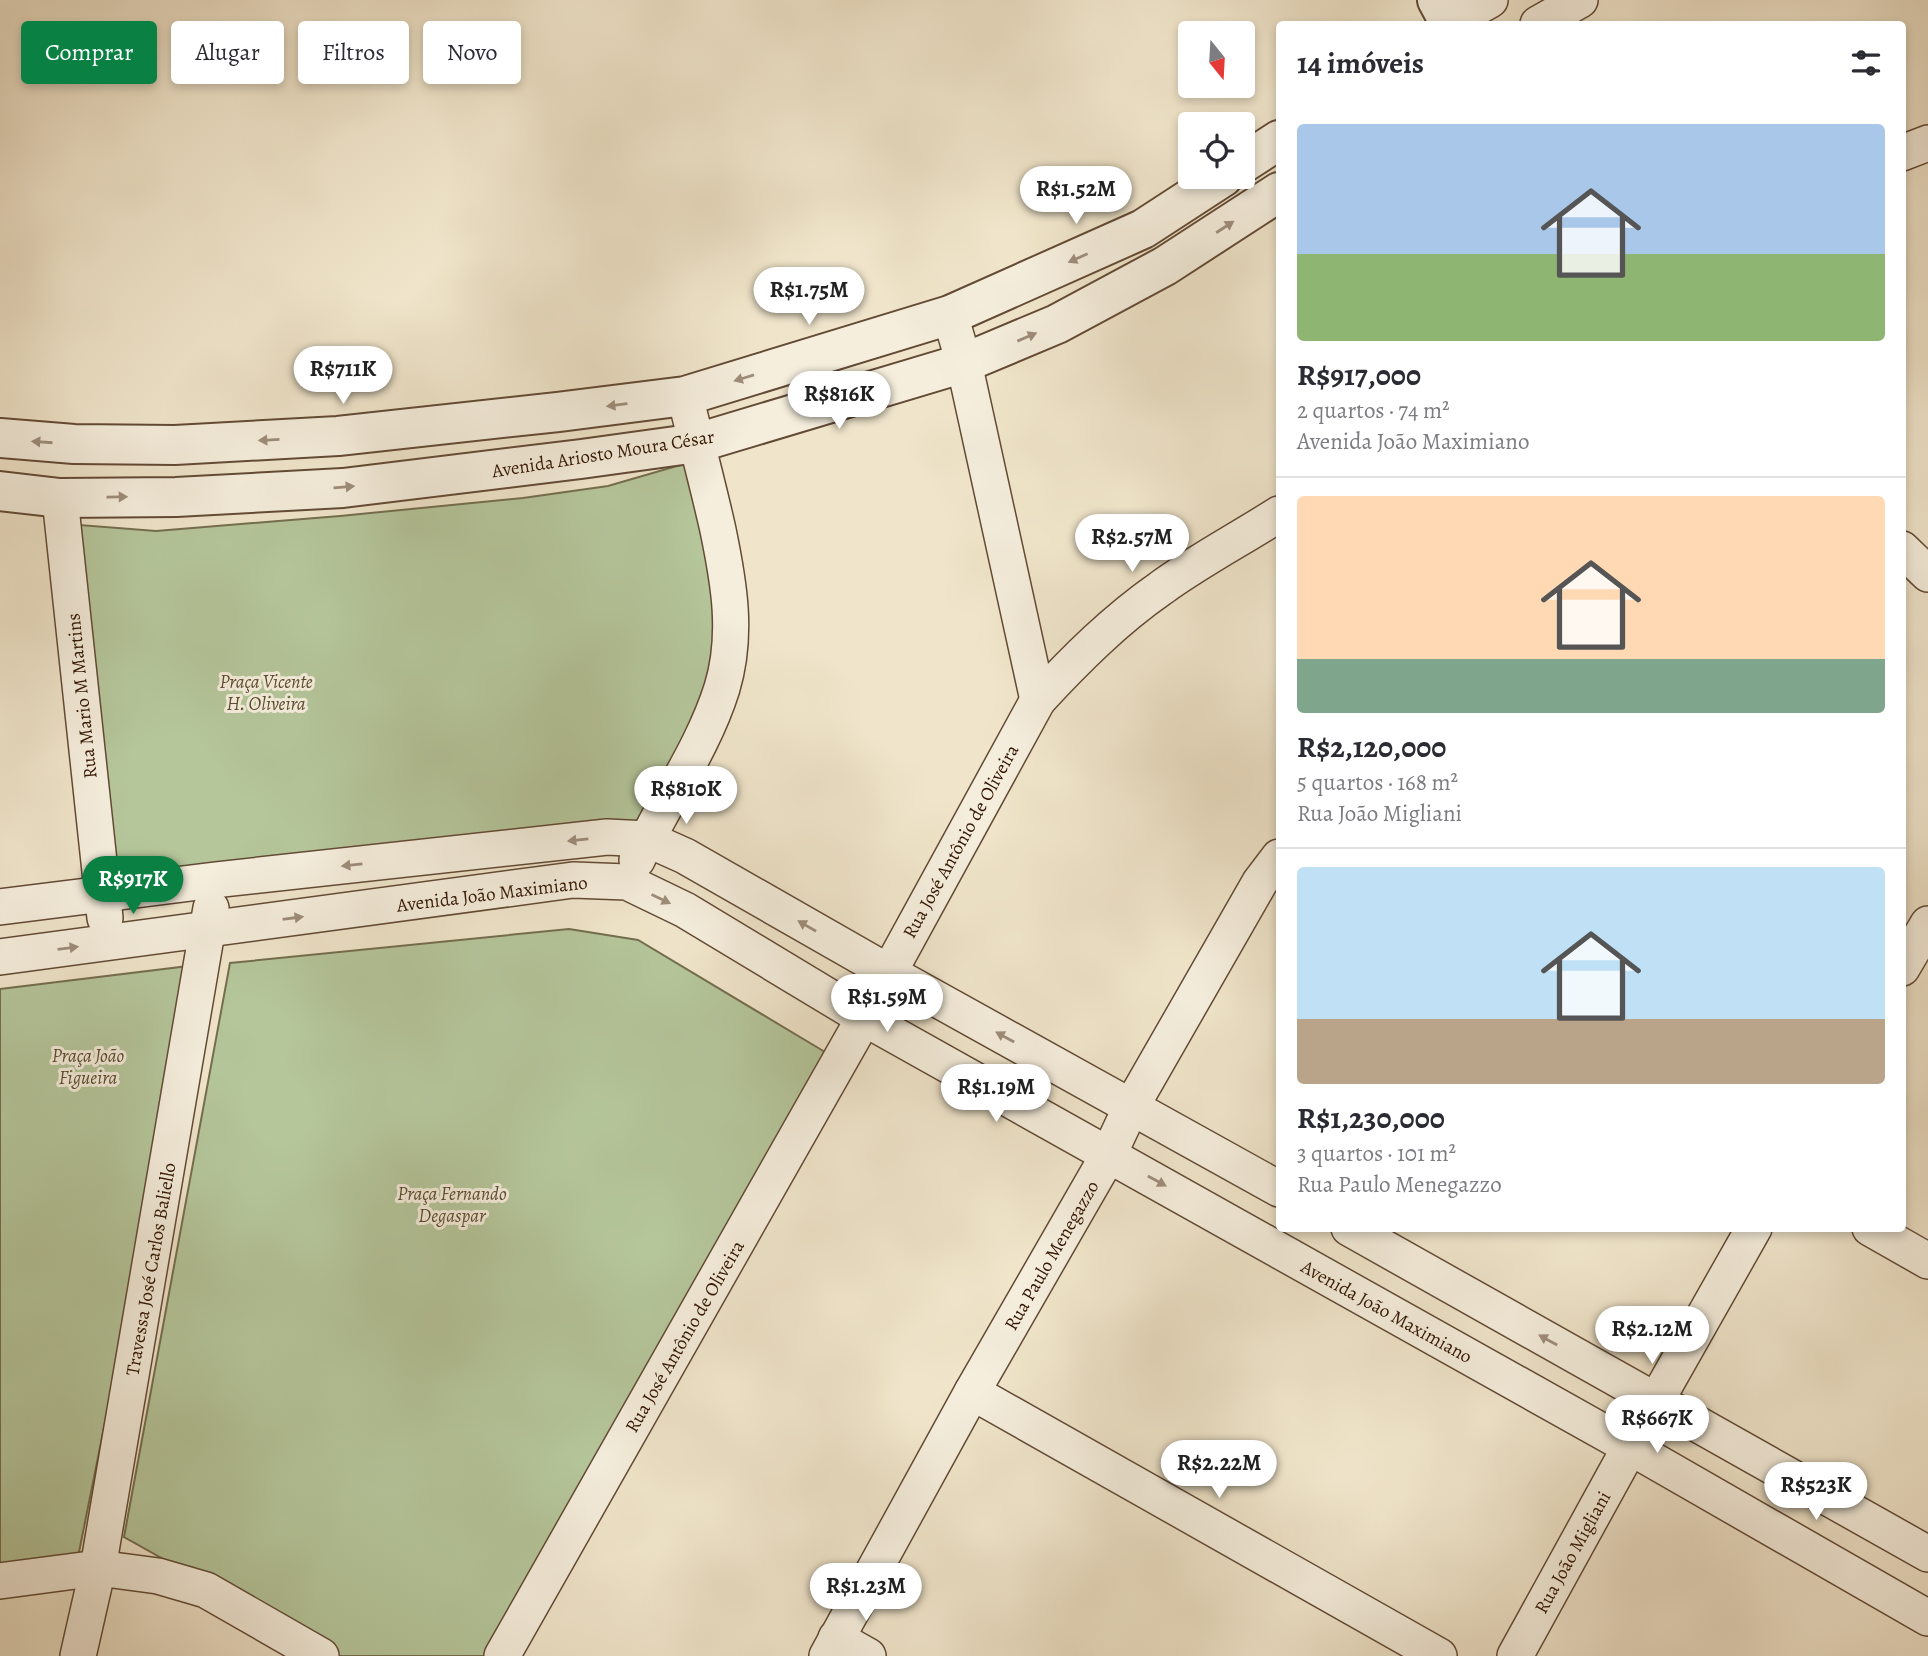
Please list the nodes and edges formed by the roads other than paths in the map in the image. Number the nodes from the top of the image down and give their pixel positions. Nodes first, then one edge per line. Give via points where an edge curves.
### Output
1 (1490, 0) edge
2 (1580, 0) edge
3 (1446, 18) edge
4 (1543, 21) edge
5 (1276, 142) edge
6 (1928, 143) edge
7 (1906, 151) edge
8 (1255, 156) edge
9 (1205, 189) edge
10 (1276, 194) edge
11 (950, 315) junction
12 (964, 363) junction
13 (685, 396) junction
14 (0, 438) edge
15 (697, 443) junction
16 (0, 491) edge
17 (60, 498) junction
18 (1276, 516) edge
19 (1906, 553) edge
20 (1928, 574) edge
21 (1038, 699) junction
22 (647, 839) junction
23 (1273, 878) edge
24 (215, 880) junction
25 (627, 882) junction
26 (103, 895) junction
27 (0, 906) edge
28 (208, 929) junction
29 (108, 943) junction
30 (0, 957) edge
31 (888, 972) junction
32 (864, 1018) junction
33 (1131, 1107) junction
34 (1109, 1154) junction
35 (1276, 1187) edge
36 (1356, 1232) edge
37 (1752, 1232) edge
38 (1877, 1232) edge
39 (1395, 1254) junction
40 (1928, 1261) edge
41 (1368, 1300) junction
42 (972, 1392) junction
43 (1656, 1401) junction
44 (1630, 1447) junction
45 (1855, 1512) junction
46 (1928, 1554) edge
47 (1826, 1560) junction
48 (98, 1568) junction
49 (0, 1581) edge
50 (1928, 1618) edge
51 (832, 1647) edge
52 (78, 1656) edge
53 (321, 1656) edge
54 (502, 1656) edge
55 (868, 1656) edge
56 (1439, 1656) edge
57 (1515, 1656) edge

1 - 3 street
2 - 4 street
5 - 8 street
6 - 7 street
9 -> 11 street via 1143,229
12 -> 10 street, Avenida Ariosto Moura César via 1057,324 1165,266
11 - 12 street
11 -> 13 street
12 - 15 street, Avenida Ariosto Moura César
12 - 21 street
13 -> 14 street via 325,437 174,445
13 - 15 street
17 -> 15 street, Avenida Ariosto Moura César via 343,488
15 - 22 street via 729,586 731,638 722,688 697,749
16 - 17 street, Avenida Ariosto Moura César
17 - 26 street, Rua Mario M Martins
18 - 21 street, Rua José Antônio de Oliveira via 1129,612
19 - 20 street
21 - 31 street, Rua José Antônio de Oliveira
22 -> 24 street via 607,837
22 - 25 street
31 -> 22 street
23 - 33 street, Rua Paulo Menegazzo
24 - 26 street
24 - 28 street, Travessa José Carlos Baliello
28 -> 25 street, Avenida João Maximiano via 573,880
25 -> 32 street, Avenida João Maximiano via 685,910
26 - 27 street
26 - 29 street, Rua Mario M Martins
28 - 29 street, Avenida João Maximiano
28 - 48 street, Travessa José Carlos Baliello
30 -> 29 street, Avenida João Maximiano
31 - 32 street, Rua José Antônio de Oliveira
33 -> 31 street
32 - 34 street, Avenida João Maximiano
32 - 54 street, Rua José Antônio de Oliveira
33 - 34 street, Rua Paulo Menegazzo
33 - 35 street
34 -> 41 street, Avenida João Maximiano
34 - 42 street, Rua Paulo Menegazzo
36 - 39 street
37 - 43 street, Rua João Migliani
38 - 40 street
39 - 41 street
43 -> 39 street
41 - 44 street, Avenida João Maximiano
42 - 51 street, Rua Paulo Menegazzo
42 - 56 street
43 - 44 street, Rua João Migliani
43 - 45 street
44 - 47 street, Avenida João Maximiano
44 - 57 street, Rua João Migliani
45 - 46 street
45 - 47 street
47 - 50 street, Avenida João Maximiano
48 - 49 street
48 - 52 street, Travessa José Carlos Baliello
48 - 53 street via 158,1576 206,1590
51 - 55 street

